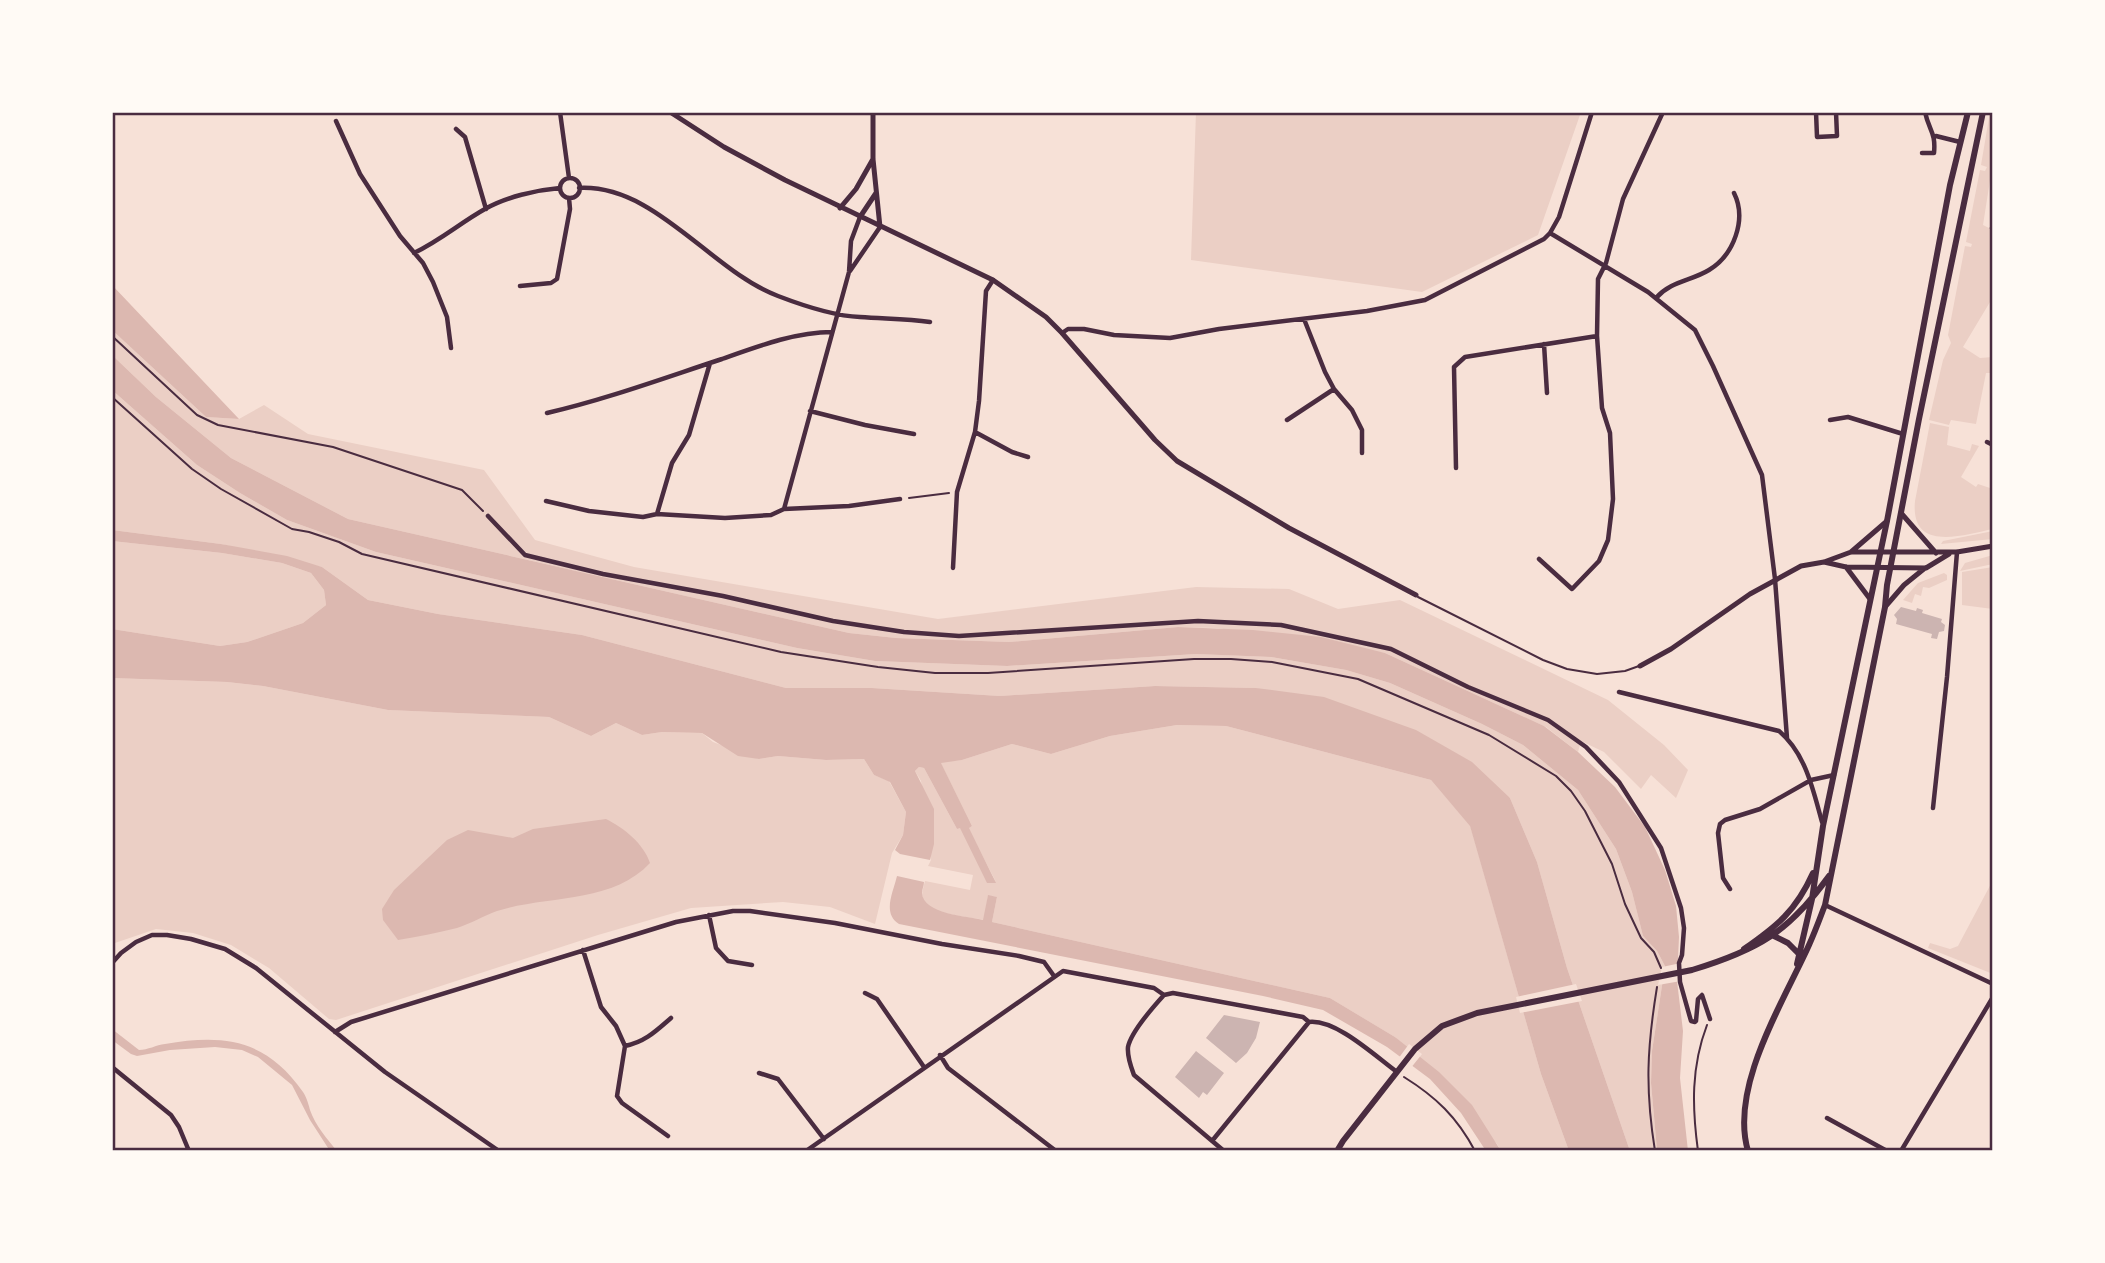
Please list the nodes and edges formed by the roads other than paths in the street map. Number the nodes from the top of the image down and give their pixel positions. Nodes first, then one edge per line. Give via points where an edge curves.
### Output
1 (560, 112) edge
2 (670, 112) edge
3 (873, 112) edge
4 (1592, 112) edge
5 (1663, 112) edge
6 (1816, 112) edge
7 (1836, 112) edge
8 (1924, 112) edge
9 (1968, 112) edge
10 (1983, 112) edge
11 (336, 121) dead end
12 (456, 129) dead end
13 (1936, 136) junction
14 (1960, 142) junction
15 (1922, 153) dead end
16 (873, 159) junction
17 (569, 178) junction
18 (560, 188) junction
19 (579, 188) junction
20 (876, 193) junction
21 (1734, 193) dead end
22 (569, 198) junction
23 (486, 208) junction
24 (841, 208) junction
25 (860, 217) junction
26 (880, 227) junction
27 (1550, 233) junction
28 (414, 253) junction
29 (1604, 267) junction
30 (849, 272) junction
31 (993, 280) junction
32 (520, 286) dead end
33 (1656, 298) junction
34 (837, 314) junction
35 (1304, 319) junction
36 (930, 322) dead end
37 (832, 332) junction
38 (1062, 333) junction
39 (1597, 336) junction
40 (1544, 344) junction
41 (451, 348) dead end
42 (710, 363) junction
43 (1334, 389) junction
44 (1547, 393) dead end
45 (810, 411) junction
46 (547, 413) dead end
47 (1287, 420) dead end
48 (1830, 420) dead end
49 (975, 432) junction
50 (914, 434) dead end
51 (1902, 434) junction
52 (1987, 442) dead end
53 (1993, 444) edge
54 (1362, 453) dead end
55 (1028, 457) dead end
56 (1456, 468) dead end
57 (900, 499) road end
58 (546, 501) dead end
59 (784, 509) junction
60 (1901, 512) junction
61 (657, 514) junction
62 (488, 516) road end
63 (1887, 521) junction
64 (1993, 546) edge
65 (1851, 552) junction
66 (1880, 552) junction
67 (1894, 552) junction
68 (1936, 553) junction
69 (1954, 553) junction
70 (1539, 559) dead end
71 (1824, 562) junction
72 (1846, 567) junction
73 (953, 568) dead end
74 (1877, 568) junction
75 (1890, 568) junction
76 (1926, 568) junction
77 (1775, 579) junction
78 (1416, 595) joint
79 (1870, 599) junction
80 (1885, 607) junction
81 (1640, 666) joint
82 (1619, 692) dead end
83 (1787, 738) junction
84 (1835, 774) junction
85 (1811, 780) junction
86 (1933, 808) dead end
87 (1824, 826) junction
88 (1815, 869) junction
89 (1830, 874) junction
90 (1730, 889) dead end
91 (1816, 889) junction
92 (1825, 905) junction
93 (1807, 909) junction
94 (709, 915) junction
95 (1774, 936) junction
96 (583, 950) junction
97 (1799, 954) junction
98 (1735, 955) junction
99 (112, 963) edge
100 (752, 965) dead end
101 (1796, 971) junction
102 (1054, 976) junction
103 (1993, 984) edge
104 (865, 993) dead end
105 (1164, 995) junction
106 (1993, 997) edge
107 (671, 1018) dead end
108 (1710, 1019) road end
109 (1308, 1022) junction
110 (335, 1032) junction
111 (625, 1046) junction
112 (940, 1055) junction
113 (112, 1067) edge
114 (924, 1067) junction
115 (1400, 1069) junction
116 (759, 1073) dead end
117 (1827, 1118) dead end
118 (668, 1136) dead end
119 (824, 1139) junction
120 (1212, 1141) junction
121 (189, 1151) edge
122 (499, 1151) edge
123 (806, 1151) edge
124 (1056, 1151) edge
125 (1224, 1151) edge
126 (1337, 1151) edge
127 (1748, 1151) edge
128 (1887, 1151) edge
129 (1901, 1151) edge

1 - 17 street
2 - 24 street via 724,147
3 - 16 street
4 - 27 street
5 - 29 street via 1623,199
6 - 7 street via 1817,137 1837,136
8 - 13 street
9 - 14 main road
10 - 60 main road
11 - 28 street via 360,174
12 - 23 street via 465,137
13 - 14 street
13 - 15 street via 1934,153
14 - 51 main road
16 - 20 street
16 - 24 street
17 - 18 street
17 - 19 street
18 - 22 street
18 - 23 street
19 - 22 street
19 - 34 street via 644,204 744,279 776,295
20 - 25 street
20 - 26 street
21 - 33 street via 1740,219 1735,239 1719,261 1709,270 1667,287
22 - 32 street via 557,279
23 - 28 street
24 - 25 street
25 - 26 street
25 - 30 street via 851,241
26 - 30 street
26 - 31 street
27 - 29 street
27 - 35 street via 1425,300
28 - 41 street via 447,317
29 - 33 street
29 - 39 street via 1598,279
30 - 34 street
31 - 38 street
31 - 49 street via 986,291
33 - 77 street via 1695,330 1762,475
34 - 36 street
34 - 37 street
35 - 38 street via 1170,338 1084,329
35 - 43 street
37 - 42 street via 815,332
37 - 45 street
38 - 78 street via 1177,461
39 - 40 street
39 - 70 street via 1602,408 1611,446 1613,499 1608,540 1599,561 1572,589
40 - 44 street
40 - 56 street via 1465,357 1454,367
42 - 46 street
42 - 61 street via 689,435 672,463
43 - 47 street
43 - 54 street via 1362,430
45 - 50 street
45 - 59 street
48 - 51 street via 1848,417
49 - 55 street
49 - 73 street via 957,492
51 - 63 main road
52 - 53 street
57 - 59 street
58 - 61 street via 589,511 643,517
59 - 61 street via 771,515 726,518
60 - 67 main road
60 - 68 street
62 - 108 street via 525,555 904,632 959,636 1198,621 1281,625 1391,649 1548,720 1586,747 1619,782 1661,848 1681,908 1680,982 1691,1021 1696,1021 1702,996
63 - 65 street
63 - 66 main road
64 - 69 street
65 - 66 street
65 - 71 street
66 - 67 street
66 - 74 main road
67 - 68 street
67 - 75 main road
68 - 69 street
69 - 76 street
69 - 86 street
71 - 72 street
71 - 77 street via 1801,566
72 - 74 street
72 - 79 street
74 - 75 street
74 - 79 main road
75 - 76 street
75 - 80 main road
76 - 80 street via 1904,584
77 - 81 street
77 - 83 street
78 - 81 lane via 1567,669 1597,674
79 - 84 main road
80 - 89 main road
82 - 83 street via 1769,728
83 - 85 street
84 - 85 street
84 - 87 main road
85 - 87 street
85 - 90 street via 1760,809 1720,824 1723,878
87 - 88 main road
88 - 91 main road
88 - 98 main road via 1787,917
89 - 91 main road
89 - 92 main road
91 - 92 street
91 - 93 main road
92 - 93 street
92 - 101 main road
92 - 103 street
93 - 95 main road
93 - 97 main road
94 - 96 street
94 - 100 street via 716,948 728,961
94 - 102 street via 741,911 780,915 1019,956 1044,962
95 - 97 main road
95 - 98 main road
96 - 110 street via 351,1022
96 - 111 street via 601,1007
97 - 101 main road
98 - 115 main road via 1692,970 1477,1013 1442,1026
99 - 110 street via 152,935 207,943 256,968
101 - 127 main road via 1754,1071 1745,1106
102 - 105 street via 1073,971 1154,988
102 - 112 street
104 - 114 street via 877,999
105 - 109 street via 1303,1017
105 - 120 street via 1132,1037 1130,1063 1135,1075
106 - 129 street
107 - 111 street via 649,1037
109 - 115 street via 1337,1028
109 - 120 street
110 - 122 street
111 - 118 street via 617,1096
112 - 114 street
112 - 124 street via 948,1068
113 - 121 street via 171,1115
114 - 119 street
115 - 126 main road
116 - 119 street via 778,1079
117 - 128 street
119 - 123 street
120 - 125 street

